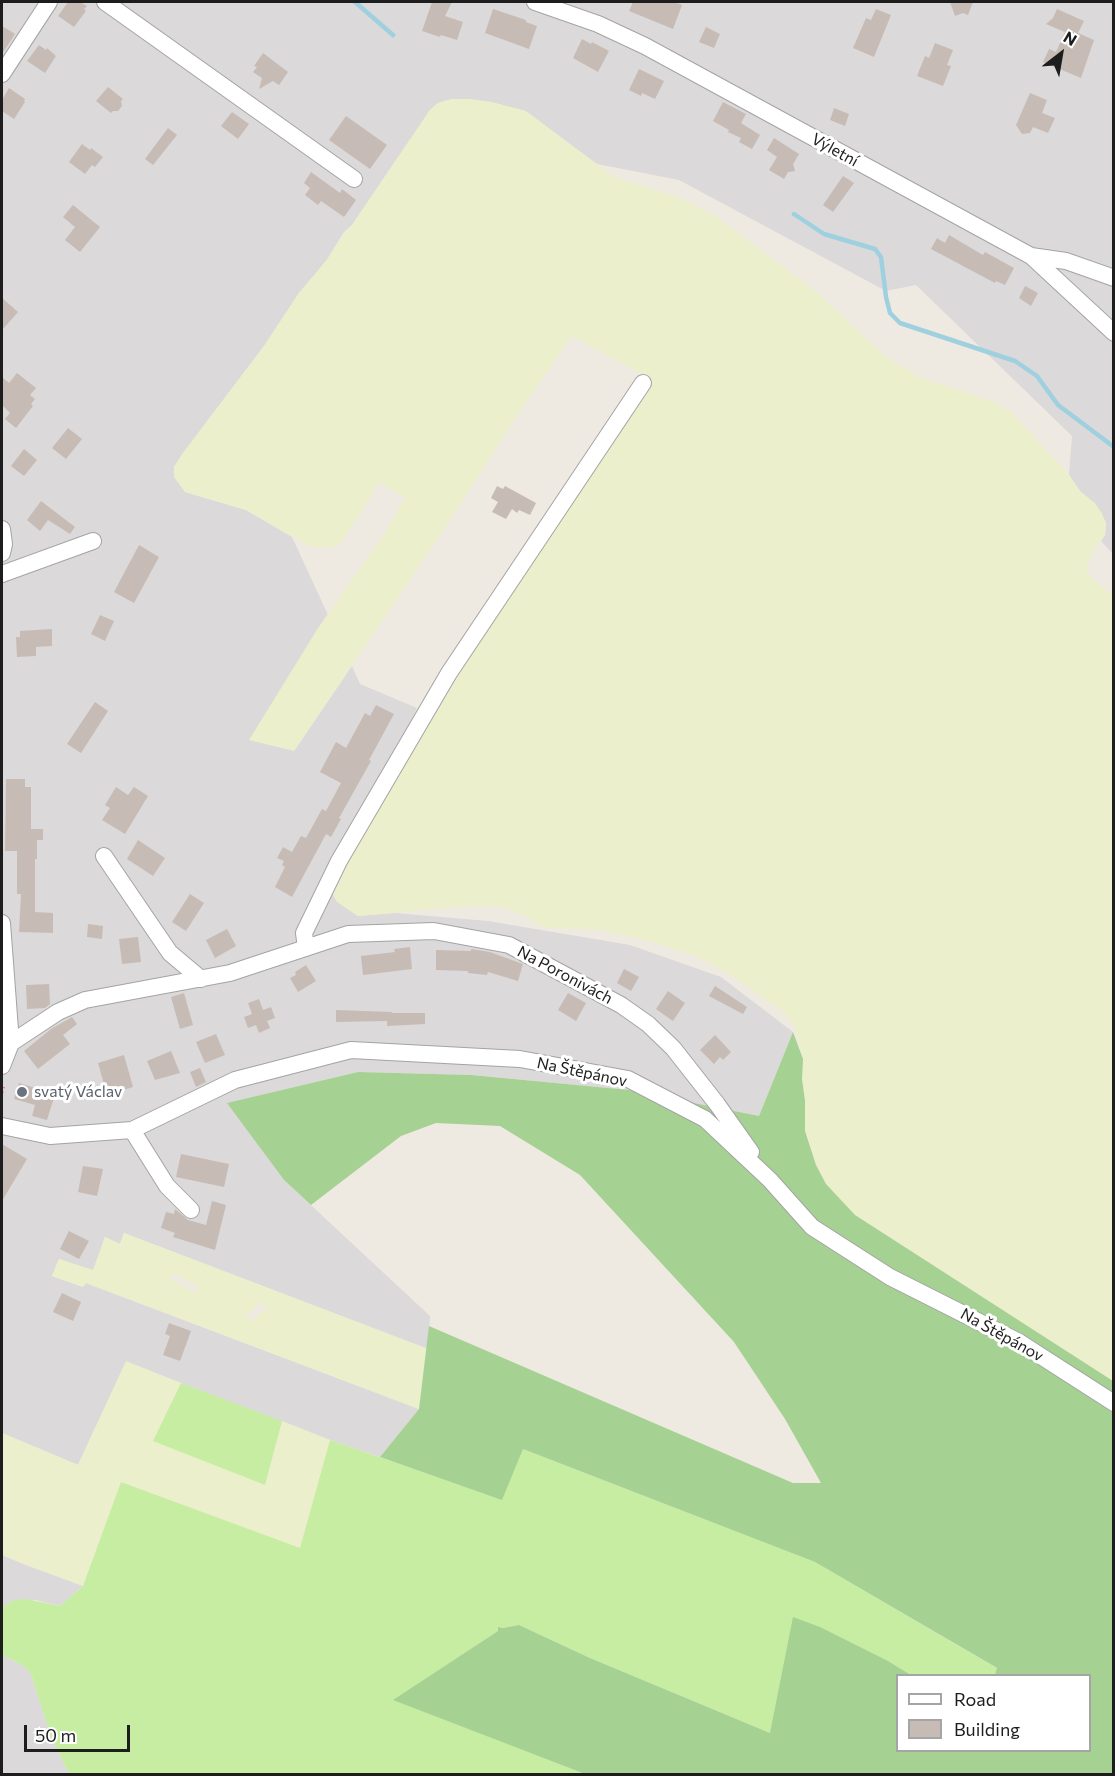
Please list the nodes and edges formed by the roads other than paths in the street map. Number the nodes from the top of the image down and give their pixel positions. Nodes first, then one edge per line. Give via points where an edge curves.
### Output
1 (49, 2) edge
2 (105, 2) edge
3 (535, 2) edge
4 (2, 74) edge
5 (354, 179) dead end
6 (1031, 256) junction
7 (1113, 278) edge
8 (1113, 333) edge
9 (643, 383) dead end
10 (2, 529) edge
11 (93, 541) dead end
12 (2, 553) edge
13 (2, 574) edge
14 (104, 856) dead end
15 (2, 923) edge
16 (306, 948) junction
17 (201, 979) junction
18 (11, 1043) junction
19 (2, 1066) edge
20 (2, 1126) edge
21 (132, 1130) junction
22 (770, 1180) junction
23 (191, 1210) dead end
24 (1113, 1403) edge

1 - 4 street
2 - 5 street
3 - 6 street, Výletní via 645,46
6 - 7 street via 1066,261
6 - 8 street, Výletní
9 - 16 street via 449,673 339,861 304,933
10 - 12 street
11 - 13 street
14 - 17 street via 170,952
15 - 18 street
16 - 17 street, Na Poronivách
16 - 22 street, Na Poronivách via 348,934 434,931 509,945 621,1005 648,1024 710,1094
17 - 18 street, Na Poronivách via 85,1000 58,1012
18 - 19 street
20 - 21 street, Na Štěpánov via 50,1136
21 - 22 street, Na Štěpánov via 235,1080 351,1050 520,1059 628,1079 705,1119
21 - 23 street via 167,1186
22 - 24 street, Na Štěpánov via 812,1227 890,1278 1018,1341

